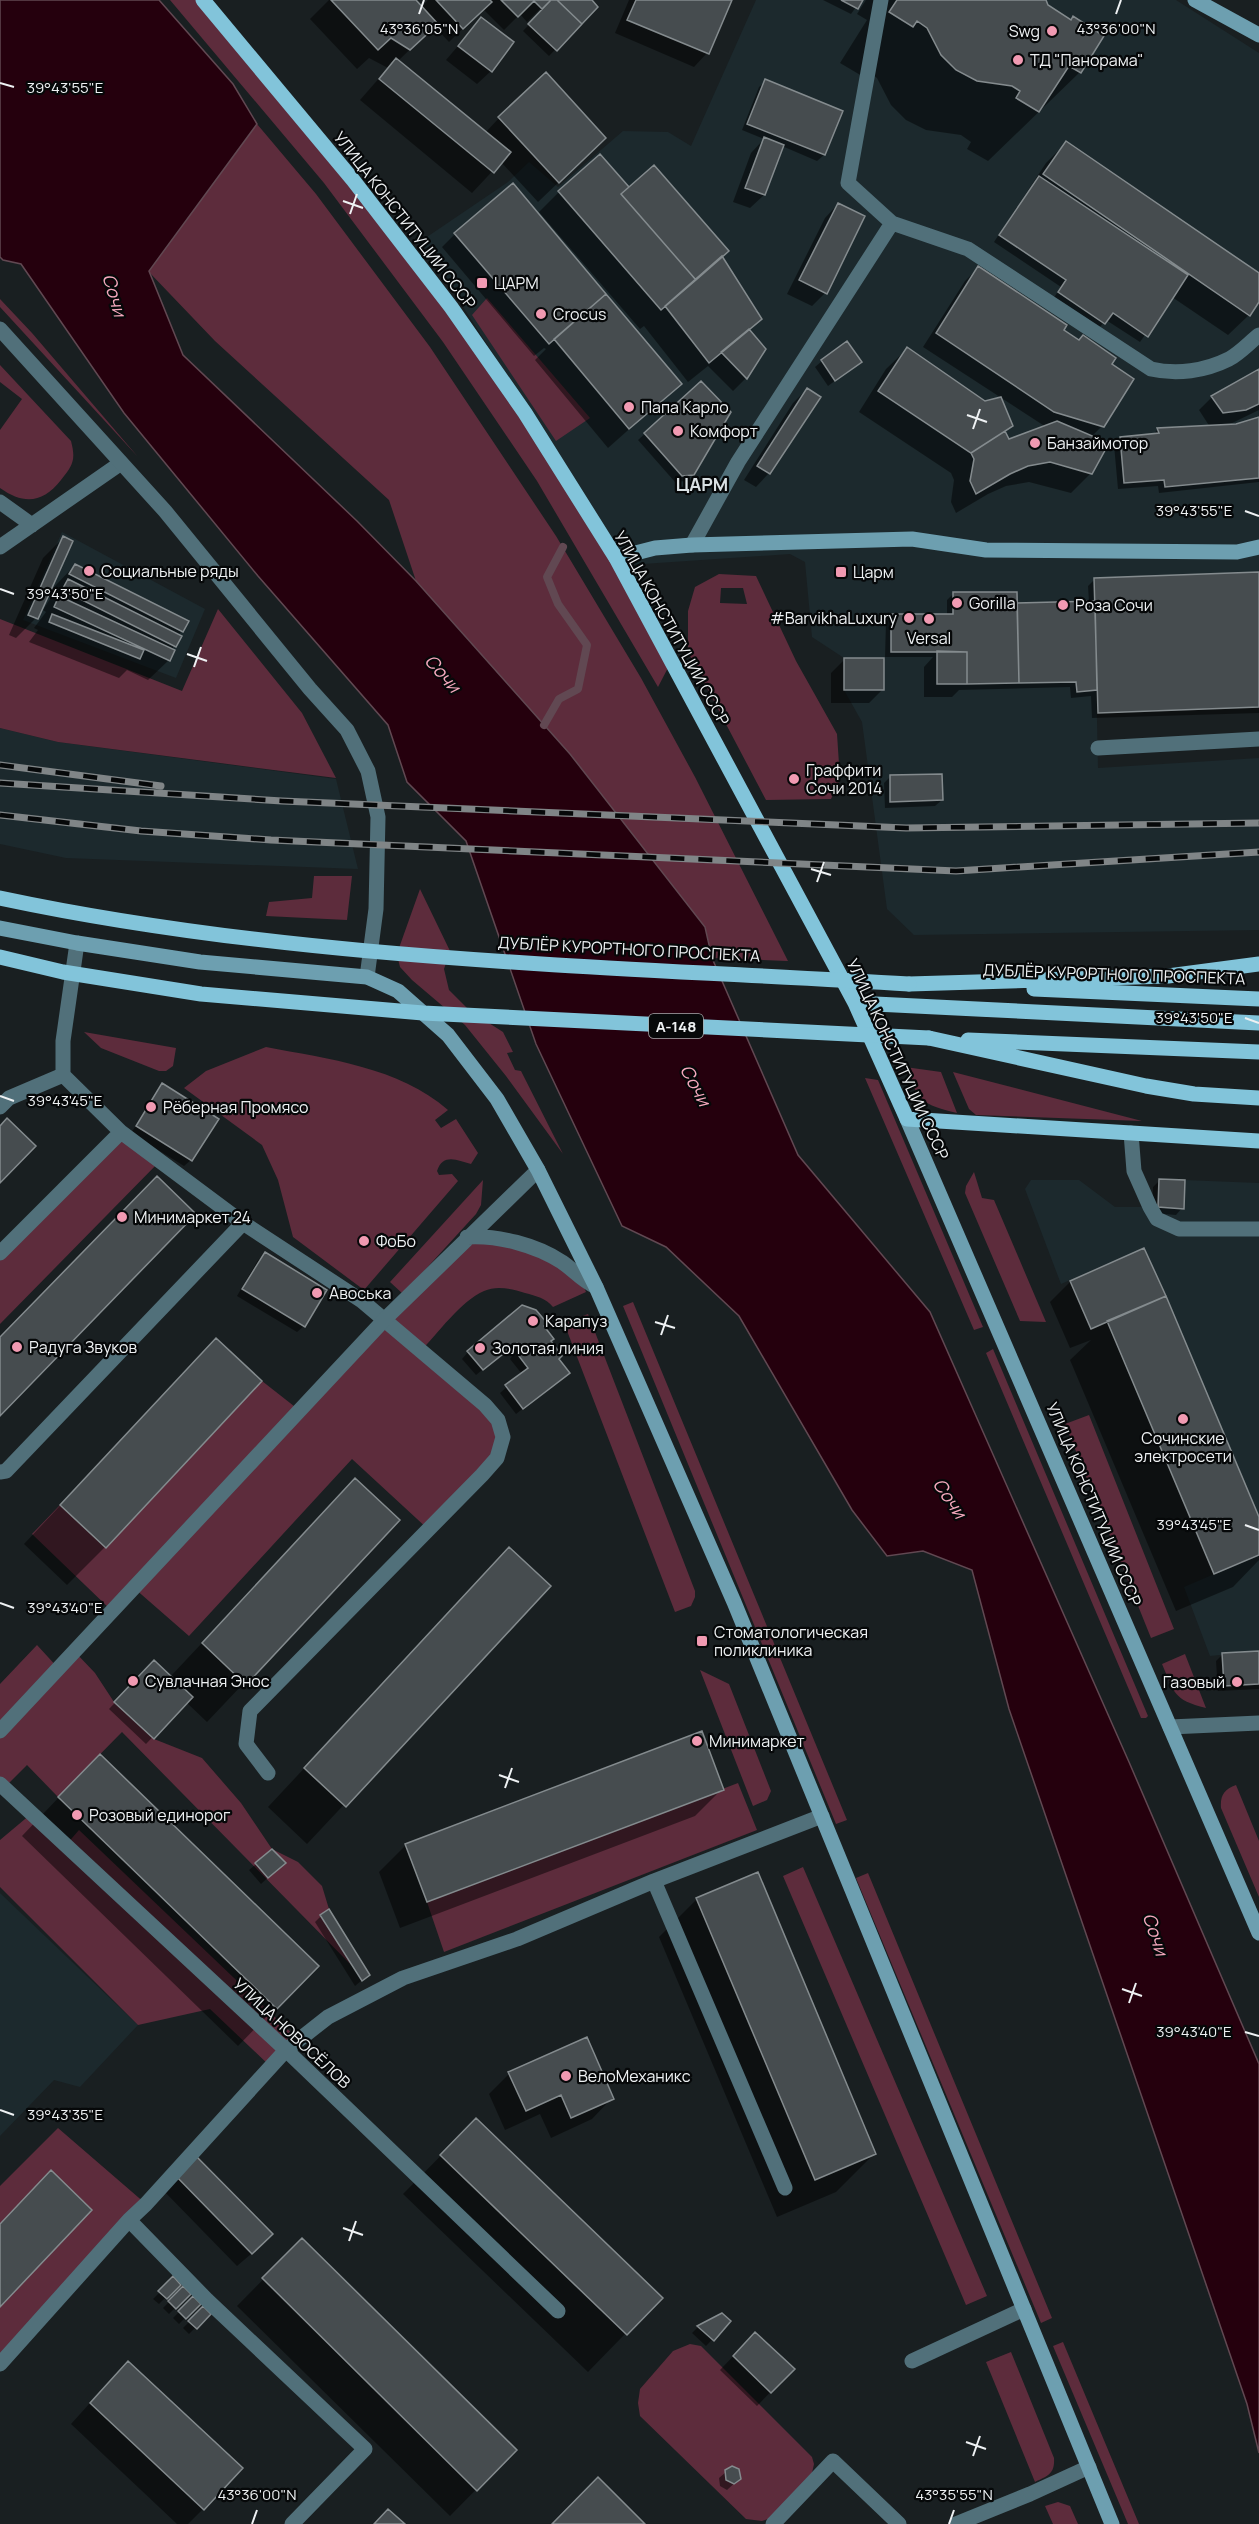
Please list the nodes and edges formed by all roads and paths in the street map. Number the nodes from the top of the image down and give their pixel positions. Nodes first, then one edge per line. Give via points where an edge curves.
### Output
1 (203, 0) edge
2 (881, 0) edge
3 (1195, 0) edge
4 (1259, 35) edge
5 (892, 223) junction
6 (0, 329) edge
7 (1259, 335) edge
8 (122, 463) junction
9 (0, 502) edge
10 (32, 525) junction
11 (692, 545) junction
12 (0, 547) edge
13 (1259, 547) edge
14 (616, 558) junction
15 (1259, 739) edge
16 (1098, 748) dead end
17 (0, 898) edge
18 (0, 928) edge
19 (77, 943) junction
20 (0, 957) edge
21 (1259, 964) edge
22 (367, 977) junction
23 (909, 984) junction
24 (1259, 999) edge
25 (855, 1003) junction
26 (1259, 1023) edge
27 (929, 1038) junction
28 (1259, 1052) edge
29 (63, 1075) junction
30 (1259, 1098) edge
31 (0, 1107) edge
32 (907, 1119) junction
33 (121, 1132) junction
34 (1131, 1132) junction
35 (1259, 1141) edge
36 (538, 1170) junction
37 (243, 1223) junction
38 (1259, 1229) edge
39 (467, 1237) junction
40 (0, 1253) edge
41 (596, 1287) junction
42 (385, 1319) junction
43 (0, 1472) edge
44 (1259, 1723) edge
45 (1170, 1727) junction
46 (0, 1731) edge
47 (268, 1773) dead end
48 (0, 1784) edge
49 (822, 1816) junction
50 (654, 1881) junction
51 (1259, 1933) edge
52 (286, 2050) junction
53 (785, 2188) dead end
54 (129, 2220) junction
55 (1024, 2310) junction
56 (558, 2311) dead end
57 (912, 2361) dead end
58 (0, 2364) edge
59 (1089, 2467) junction
60 (292, 2524) edge
61 (773, 2524) edge
62 (899, 2524) edge
63 (956, 2524) edge
64 (1112, 2524) edge

1 - 14 main road, УЛИЦА КОНСТИТУЦИИ СССР via 353,180 451,307 516,398
2 - 5 street via 848,183
3 - 4 street
5 - 7 street via 968,249 1150,369 1169,373 1201,369 1231,358
5 - 11 street via 738,462
6 - 8 street
8 - 10 street
8 - 22 street via 346,730 368,771 378,817 378,853
9 - 10 street
10 - 12 street
11 - 13 street via 912,539 986,550 1237,552
11 - 14 street
14 - 25 main road, УЛИЦА КОНСТИТУЦИИ СССР
15 - 16 street
17 - 23 main road, ДУБЛЁР КУРОРТНОГО ПРОСПЕКТА, bridge via 205,934 416,955
18 - 19 street
19 - 22 street via 200,962
19 - 29 street via 63,1041
20 - 27 main road, А-148, bridge via 63,972 201,994 423,1013
21 - 23 main road via 1168,976
22 - 36 street via 398,991 448,1035 497,1099
23 - 24 main road, ДУБЛЁР КУРОРТНОГО ПРОСПЕКТА
25 - 26 main road
25 - 32 main road, УЛИЦА КОНСТИТУЦИИ СССР
27 - 28 main road, А-148
27 - 30 main road, А-148 via 1146,1086
29 - 31 street via 9,1098
29 - 33 street
32 - 34 main road
32 - 45 street, УЛИЦА КОНСТИТУЦИИ СССР
33 - 37 street
33 - 40 street
34 - 35 main road
34 - 38 street via 1134,1171 1157,1219 1179,1229
36 - 39 street
36 - 41 street
37 - 42 street
37 - 43 street via 6,1471
39 - 41 street via 487,1236 524,1245 562,1263
39 - 42 street
41 - 49 street via 734,1602
42 - 46 street
42 - 47 street via 485,1405 498,1420 503,1437 497,1458 482,1475 250,1711 246,1744
44 - 45 street
45 - 51 street, УЛИЦА КОНСТИТУЦИИ СССР
48 - 52 street, УЛИЦА НОВОСЁЛОВ
49 - 50 street
49 - 55 street
50 - 52 street via 517,1939 381,1987 328,2017
50 - 53 street
52 - 54 street
52 - 56 street, УЛИЦА НОВОСЁЛОВ
54 - 58 street
54 - 60 street via 207,2300 365,2449
55 - 57 street
55 - 59 street
59 - 63 street
59 - 64 street
61 - 62 street via 833,2461

